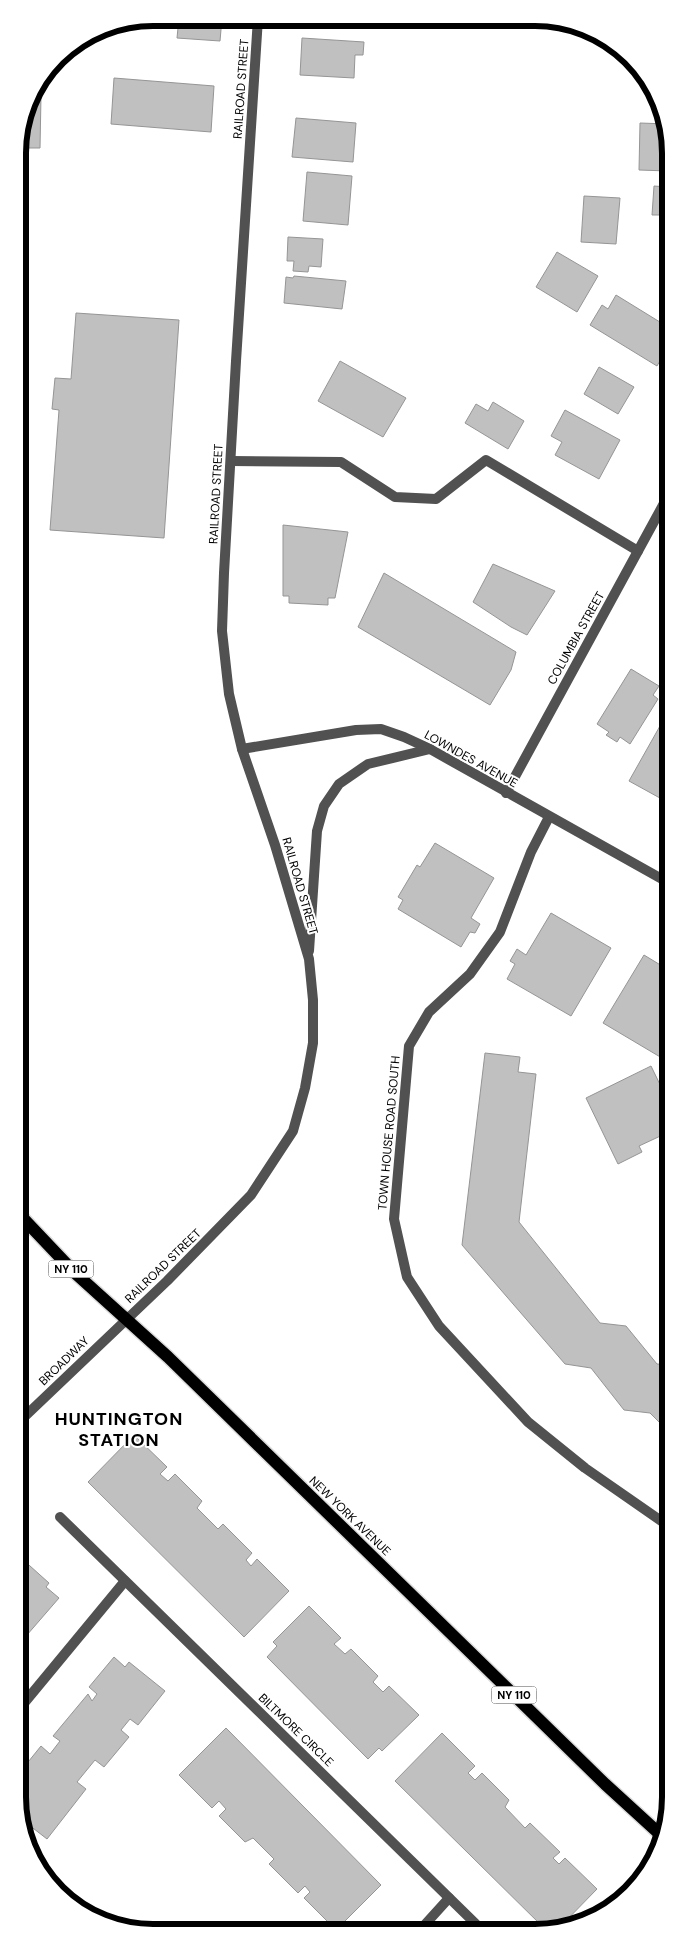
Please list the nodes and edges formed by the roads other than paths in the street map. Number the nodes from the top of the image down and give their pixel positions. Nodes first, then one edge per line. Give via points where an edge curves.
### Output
1 (258, 26) edge
2 (231, 461) junction
3 (662, 508) edge
4 (638, 552) junction
5 (242, 749) junction
6 (430, 749) junction
7 (506, 792) junction
8 (549, 817) junction
9 (662, 879) edge
10 (308, 959) junction
11 (26, 1222) edge
12 (126, 1320) junction
13 (26, 1415) edge
14 (60, 1517) dead end
15 (661, 1521) edge
16 (126, 1581) junction
17 (26, 1701) edge
18 (657, 1831) edge
19 (449, 1898) junction
20 (425, 1924) edge
21 (476, 1924) edge

1 - 2 street, RAILROAD STREET
2 - 4 street via 341,462 395,496 436,499 486,460
2 - 5 street, RAILROAD STREET via 222,631 229,694
3 - 4 street, COLUMBIA STREET
4 - 7 street, COLUMBIA STREET
5 - 6 street, LOWNDES AVENUE via 356,730 381,729
5 - 10 street, RAILROAD STREET via 275,845
6 - 7 street, LOWNDES AVENUE
6 - 10 street, RAILROAD STREET via 368,764 339,784 324,806 318,831
7 - 8 street, LOWNDES AVENUE
8 - 9 street, LOWNDES AVENUE
8 - 15 street, TOWN HOUSE ROAD SOUTH via 531,852 500,932 470,974 429,1012 409,1046 394,1219 407,1277 440,1326 462,1351 528,1422
10 - 12 street, RAILROAD STREET via 313,1000 313,1043 293,1131 251,1195
11 - 12 main road, NEW YORK AVENUE / NY 110
12 - 13 street, BROADWAY
12 - 18 main road, NEW YORK AVENUE / NY 110
14 - 16 street, BILTMORE CIRCLE
16 - 17 street
16 - 19 street, BILTMORE CIRCLE
19 - 20 street
19 - 21 street, BILTMORE CIRCLE

